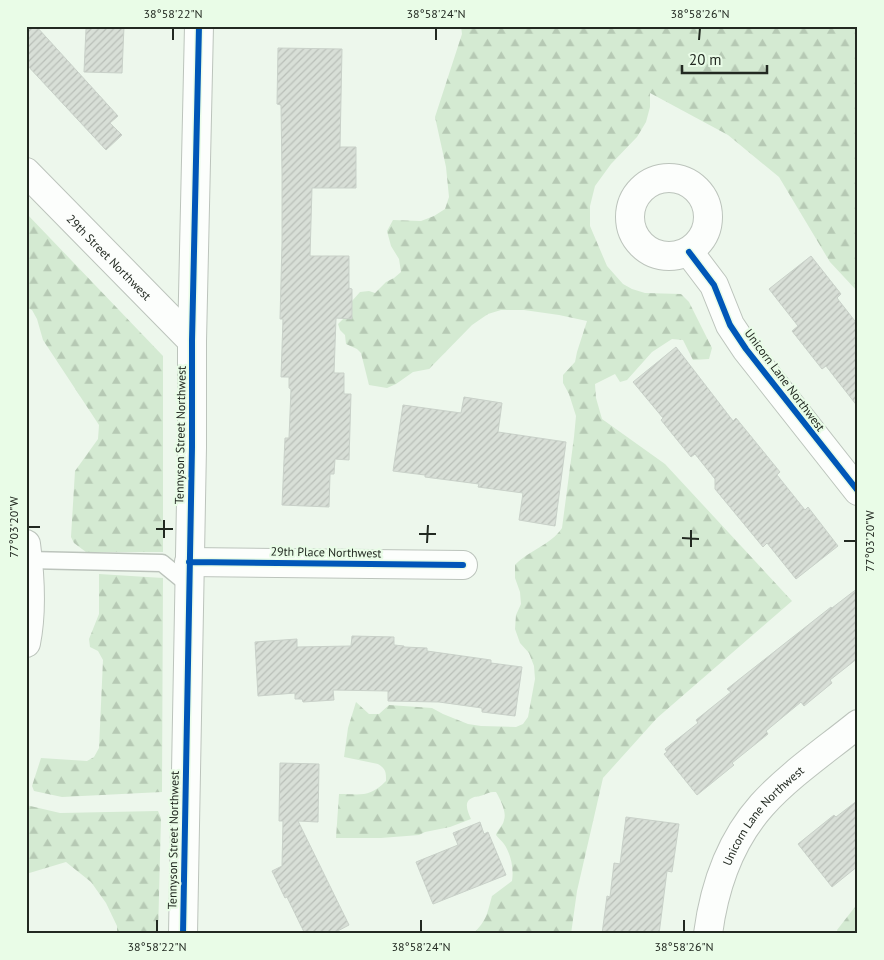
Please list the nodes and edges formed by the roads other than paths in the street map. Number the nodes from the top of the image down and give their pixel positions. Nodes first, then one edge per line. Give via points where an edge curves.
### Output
1 (199, 26) edge
2 (26, 172) edge
3 (689, 252) dead end
4 (192, 341) junction
5 (858, 490) edge
6 (27, 552) edge
7 (463, 565) dead end
8 (189, 574) junction
9 (26, 643) edge
10 (858, 724) edge
11 (183, 934) edge
12 (708, 934) edge

1 - 4 street, Tennyson Street Northwest
2 - 4 street, 29th Street Northwest
3 - 5 street, Unicorn Lane Northwest via 714,285 727,319 746,349
4 - 8 street, Tennyson Street Northwest
6 - 8 lane via 162,563
6 - 9 street via 30,598
7 - 8 street, 29th Place Northwest
8 - 11 street, Tennyson Street Northwest
10 - 12 street, Unicorn Lane Northwest via 785,782 754,815 723,871 713,902

